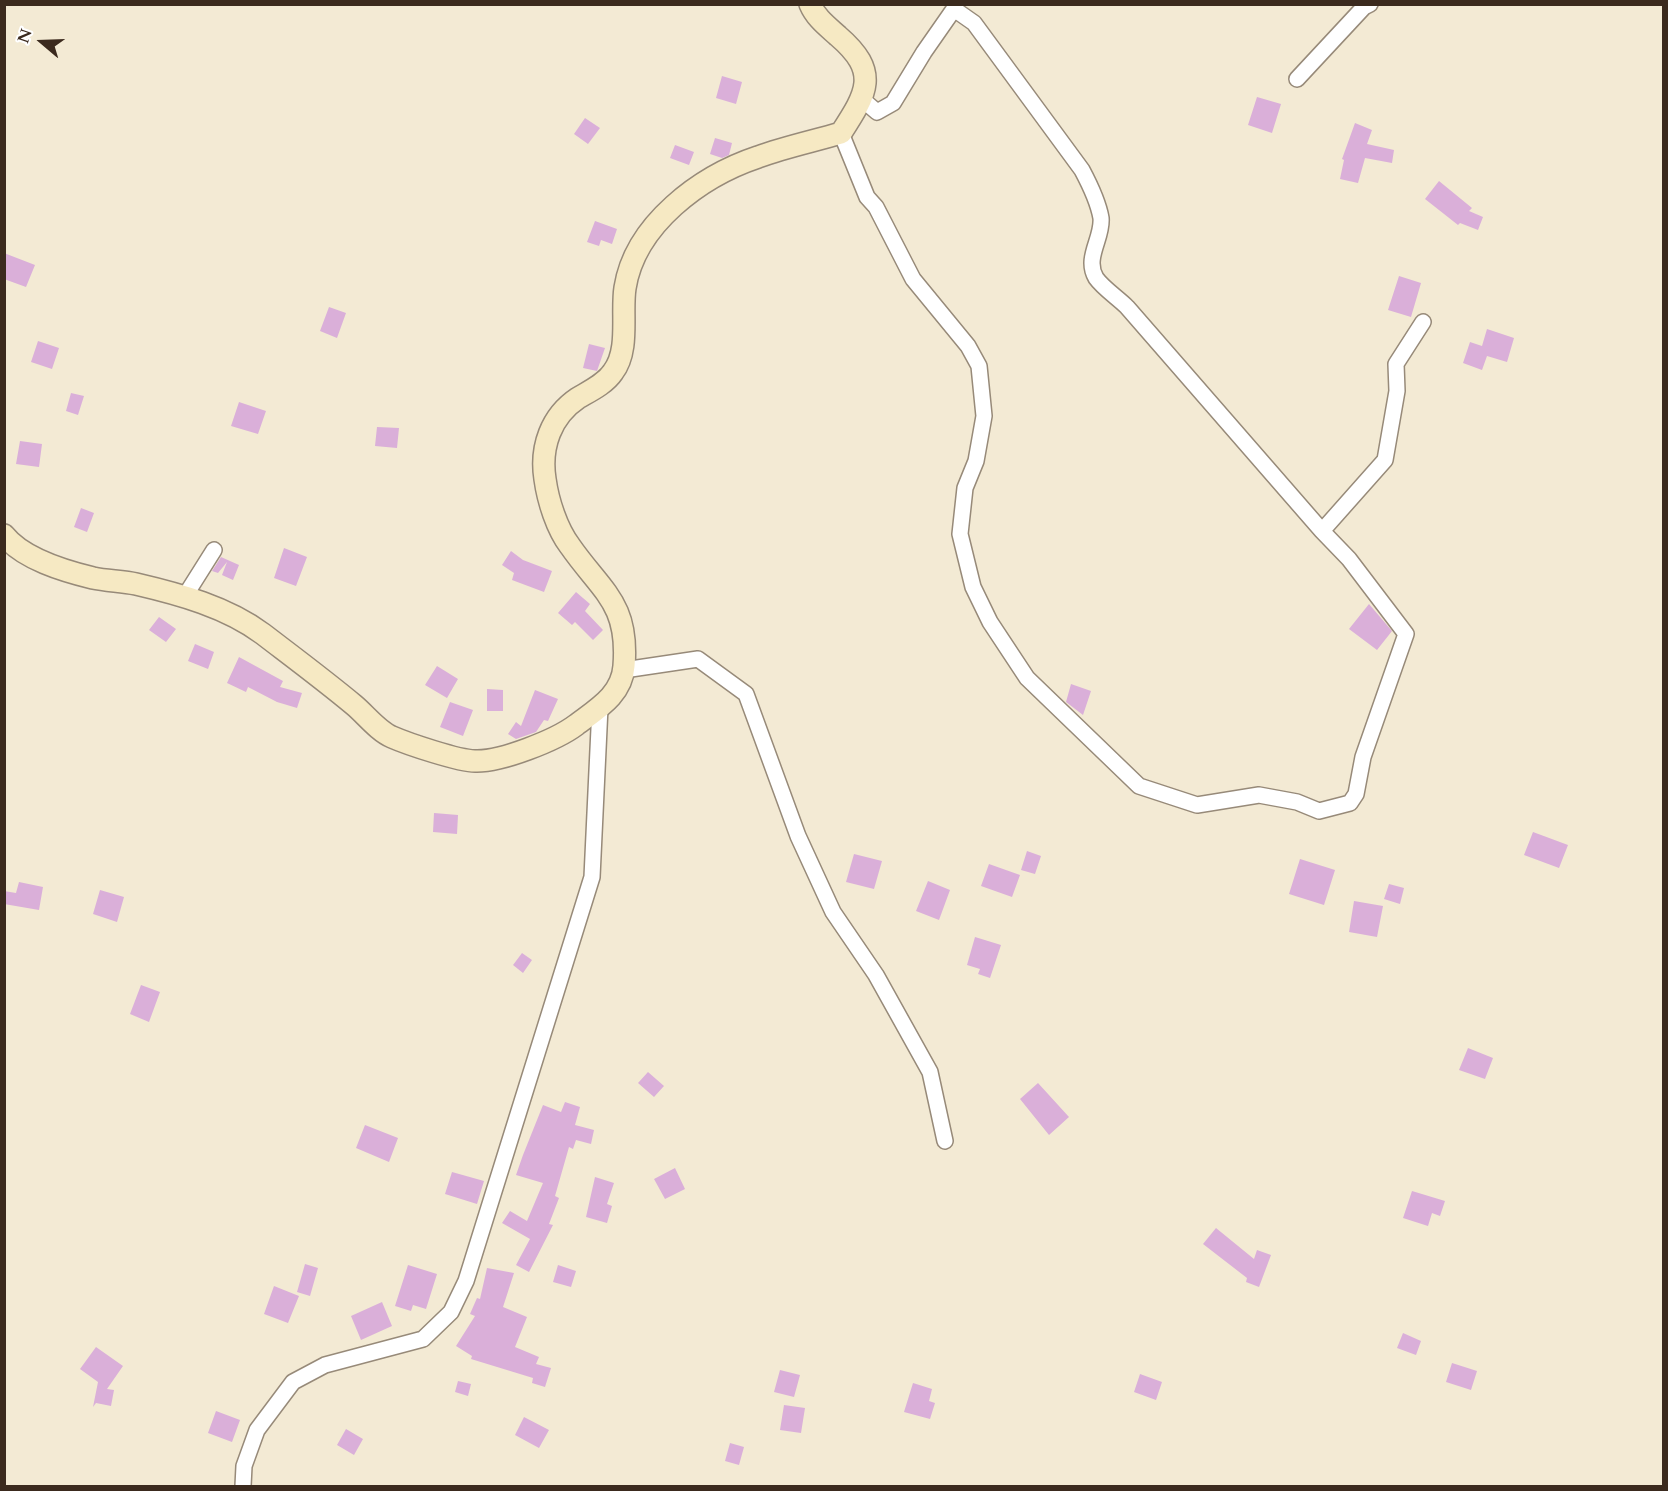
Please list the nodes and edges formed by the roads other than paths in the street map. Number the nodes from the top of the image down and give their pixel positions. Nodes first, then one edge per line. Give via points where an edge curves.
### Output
1 (810, 4) edge
2 (1370, 4) edge
3 (1297, 80) dead end
4 (863, 100) junction
5 (841, 134) junction
6 (1423, 322) dead end
7 (1322, 531) junction
8 (4, 535) edge
9 (214, 550) dead end
10 (184, 596) junction
11 (624, 670) junction
12 (600, 707) junction
13 (945, 1141) dead end
14 (243, 1486) edge

1 - 4 main road via 815,15 862,62 866,79
2 - 3 street
4 - 5 main road
4 - 7 street via 877,112 893,103 954,9 974,23 1082,170 1094,194 1101,219 1092,253 1096,277 1127,307
5 - 7 street via 867,197 913,279 968,346 979,366 984,416 976,461 965,488 960,534 973,587 990,622 1027,678 1139,786 1197,806 1259,795 1297,802 1319,811 1350,803 1406,634 1349,559
5 - 11 main road via 755,157 713,178 653,225 625,286 624,325 614,372 559,414 549,432 545,480 556,519 568,544 611,595 621,622
6 - 7 street via 1396,364 1397,391 1385,460
8 - 10 main road via 15,549 83,574
9 - 10 street
10 - 12 main road via 248,623 389,736 422,747 476,761 496,757 527,750 566,732
11 - 12 main road via 620,688
11 - 13 street via 698,659 746,694 798,836 833,912 876,975 930,1072
12 - 14 street via 592,877 461,1291 451,1312 423,1339 325,1365 293,1382 257,1430 244,1466

